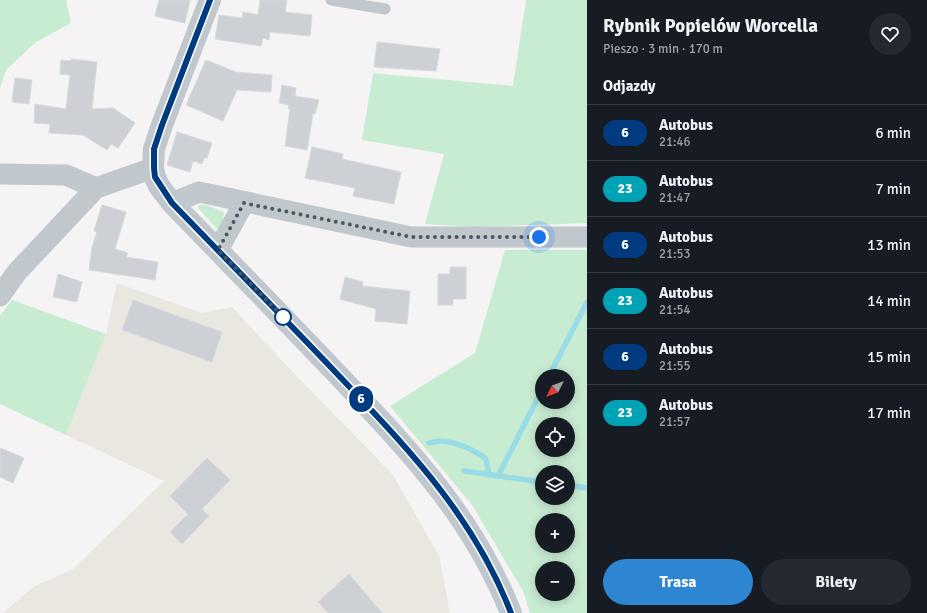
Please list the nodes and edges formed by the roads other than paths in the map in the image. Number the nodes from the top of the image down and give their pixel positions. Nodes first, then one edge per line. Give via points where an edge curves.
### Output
1 (210, 0) edge
2 (331, 0) edge
3 (385, 8) dead end
4 (154, 168) junction
5 (0, 174) edge
6 (96, 188) junction
7 (172, 203) junction
8 (244, 203) junction
9 (587, 237) edge
10 (218, 250) junction
11 (0, 296) edge
12 (511, 613) edge

1 - 4 street via 157,140
2 - 3 lane
4 - 6 street
4 - 7 street via 160,186
5 - 6 street via 66,175
6 - 11 street via 17,272
7 - 8 street via 199,192
7 - 10 street
8 - 9 street via 411,237
8 - 10 street
10 - 12 street via 400,440 430,475 477,543

